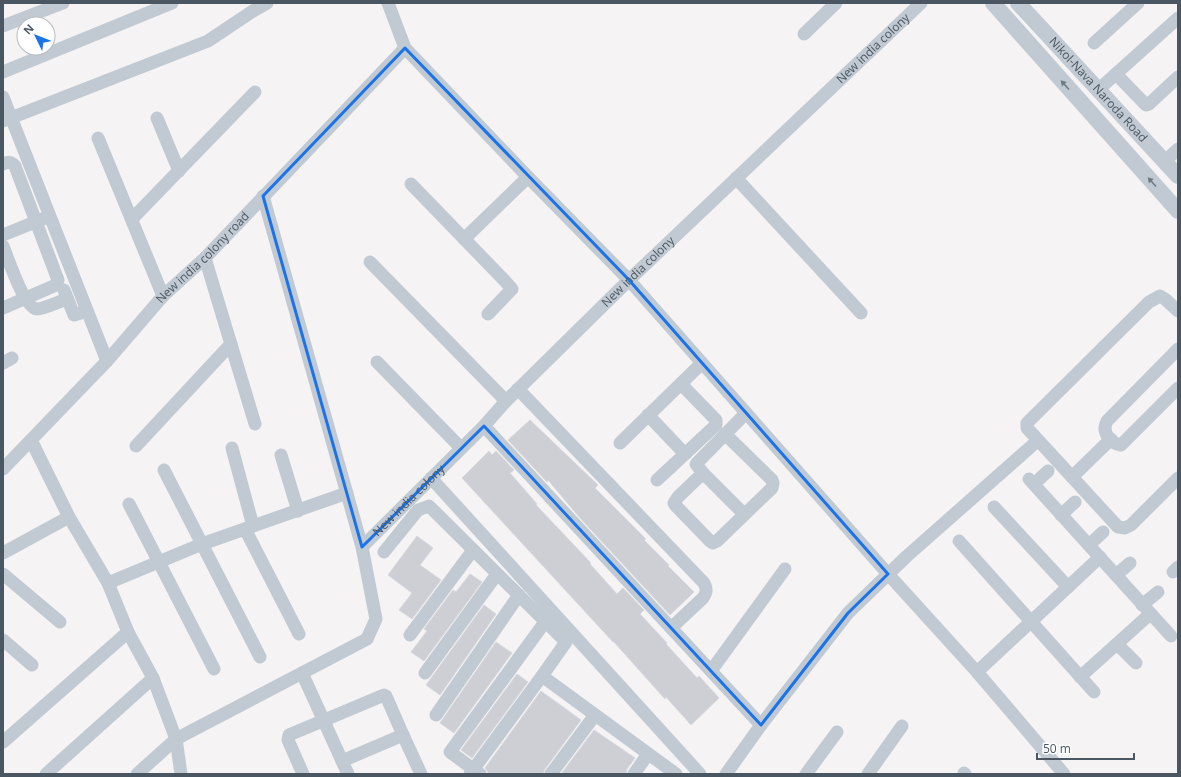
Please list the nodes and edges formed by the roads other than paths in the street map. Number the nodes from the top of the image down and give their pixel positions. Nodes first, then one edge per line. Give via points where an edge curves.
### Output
1 (62, 3) edge
2 (172, 3) edge
3 (267, 3) edge
4 (388, 3) edge
5 (836, 3) edge
6 (921, 3) edge
7 (993, 3) edge
8 (1018, 3) edge
9 (1138, 3) edge
10 (1178, 18) edge
11 (3, 26) edge
12 (804, 34) dead end
13 (1094, 43) dead end
14 (405, 48) junction
15 (3, 72) edge
16 (1116, 74) junction
17 (1178, 77) edge
18 (1178, 88) edge
19 (1098, 90) junction
20 (255, 92) dead end
21 (3, 97) edge
22 (1153, 111) dead end
23 (157, 118) dead end
24 (7, 119) edge
25 (98, 138) dead end
26 (1178, 149) edge
27 (1164, 162) junction
28 (3, 164) edge
29 (178, 171) junction
30 (1178, 176) edge
31 (528, 177) junction
32 (736, 178) junction
33 (410, 184) dead end
34 (263, 196) junction
35 (1178, 210) edge
36 (50, 215) junction
37 (132, 219) junction
38 (36, 221) junction
39 (3, 235) edge
40 (464, 239) junction
41 (3, 246) edge
42 (205, 258) junction
43 (370, 262) dead end
44 (8, 274) edge
45 (629, 280) junction
46 (163, 296) junction
47 (25, 298) junction
48 (3, 308) edge
49 (87, 311) junction
50 (1178, 311) edge
51 (861, 313) dead end
52 (488, 314) dead end
53 (231, 344) junction
54 (1178, 349) edge
55 (107, 361) junction
56 (377, 362) dead end
57 (702, 363) junction
58 (681, 384) junction
59 (1178, 388) edge
60 (518, 389) junction
61 (506, 401) junction
62 (746, 413) junction
63 (648, 415) junction
64 (255, 424) dead end
65 (484, 426) junction
66 (725, 434) junction
67 (1111, 439) junction
68 (31, 440) junction
69 (620, 443) dead end
70 (1035, 443) dead end
71 (136, 446) dead end
72 (232, 448) dead end
73 (461, 448) junction
74 (685, 454) junction
75 (281, 455) dead end
76 (3, 469) edge
77 (164, 470) dead end
78 (1048, 471) dead end
79 (703, 473) junction
80 (1072, 477) junction
81 (431, 478) junction
82 (1178, 478) edge
83 (657, 480) dead end
84 (347, 493) junction
85 (1075, 502) dead end
86 (129, 504) dead end
87 (994, 507) dead end
88 (298, 510) junction
89 (744, 514) junction
90 (1061, 515) junction
91 (69, 517) junction
92 (249, 528) junction
93 (1103, 532) dead end
94 (959, 541) dead end
95 (202, 544) junction
96 (1089, 545) junction
97 (362, 547) junction
98 (473, 550) junction
99 (384, 552) dead end
100 (3, 553) edge
101 (1100, 557) junction
102 (159, 562) junction
103 (1130, 563) dead end
104 (785, 569) dead end
105 (3, 574) edge
106 (497, 574) junction
107 (888, 574) junction
108 (1116, 575) junction
109 (108, 583) junction
110 (1068, 587) junction
111 (1158, 592) dead end
112 (519, 595) junction
113 (1146, 609) junction
114 (60, 622) dead end
115 (545, 622) junction
116 (1030, 622) junction
117 (671, 628) junction
118 (128, 632) junction
119 (299, 634) dead end
120 (410, 635) dead end
121 (1171, 636) dead end
122 (3, 640) edge
123 (1117, 644) junction
124 (260, 657) dead end
125 (1136, 663) dead end
126 (32, 665) dead end
127 (214, 669) dead end
128 (711, 671) junction
129 (977, 672) junction
130 (302, 673) junction
131 (426, 673) dead end
132 (542, 676) junction
133 (1080, 677) junction
134 (153, 678) junction
135 (1094, 692) dead end
136 (436, 714) dead end
137 (595, 715) junction
138 (323, 720) junction
139 (761, 725) junction
140 (902, 726) dead end
141 (837, 732) dead end
142 (403, 735) junction
143 (176, 739) junction
144 (3, 742) edge
145 (648, 754) junction
146 (342, 761) junction
147 (474, 772) edge
148 (871, 773) edge
149 (46, 774) edge
150 (137, 774) edge
151 (181, 774) edge
152 (303, 774) edge
153 (348, 774) edge
154 (421, 774) edge
155 (552, 774) edge
156 (634, 774) edge
157 (675, 774) edge
158 (700, 774) edge
159 (726, 774) edge
160 (806, 774) edge
161 (1064, 774) edge

1 - 11 street
2 - 15 street
3 - 24 street via 208,41
4 - 14 street
5 - 12 street
6 - 32 street, New india colony
35 -> 7 street
8 - 19 street, Nikol-Nava Naroda Road
9 - 13 street
10 - 16 street
14 - 31 street
14 - 34 street, New india colony road
16 - 17 street via 1146,105
16 - 19 street
18 - 22 street
19 - 27 street, Nikol-Nava Naroda Road
20 - 29 street
21 - 24 street
23 - 29 street
24 - 36 street
25 - 37 street
26 - 27 street
27 - 30 street, Nikol-Nava Naroda Road
28 - 38 street via 8,162 15,166
29 - 37 street
31 - 40 street
31 - 45 street
32 - 45 street, New india colony
32 - 51 street
33 - 40 street
34 - 42 street, New india colony road
34 - 84 street
36 - 38 street
36 - 49 street
37 - 46 street
38 - 39 street
38 - 47 street via 58,280 56,285
40 - 52 street via 512,290
41 - 44 street
42 - 46 street, New india colony road
42 - 53 street
43 - 61 street
44 - 47 street
45 - 57 street
45 - 60 street, New india colony
46 - 55 street, New india colony road
47 - 48 street
47 - 49 street via 36,309 65,294 74,315
49 - 55 street
50 - 80 street via 1160,296 1149,302 1027,423 1027,428
53 - 64 street
53 - 71 street
54 - 67 street via 1107,421 1104,432
55 - 68 street, New india colony road
56 - 73 street
57 - 58 street
57 - 62 street
58 - 63 street
58 - 74 street via 717,422
59 - 67 street via 1121,445
60 - 61 street, New india colony
60 - 117 street via 704,583 706,594
61 - 65 street, New india colony
62 - 66 street
62 - 107 street
63 - 69 street
63 - 74 street
65 - 73 street, New india colony
65 - 117 street
66 - 79 street via 696,462
66 - 89 street via 773,483 772,488
67 - 80 street
68 - 76 street, New india colony road
68 - 91 street
70 - 107 street
72 - 92 street
73 - 81 street, New india colony
74 - 83 street
75 - 88 street
77 - 95 street
78 - 90 street via 1032,482
79 - 89 street
79 - 89 street via 674,503 710,541 717,541
80 - 82 street via 1111,521 1125,528
81 - 97 street, New india colony
81 - 158 street
84 - 88 street
84 - 97 street
85 - 90 street
86 - 102 street
87 - 110 street
88 - 92 street
90 - 96 street
91 - 100 street
91 - 109 street
92 - 95 street
92 - 119 street
93 - 96 street
94 - 116 street
95 - 102 street
95 - 124 street
96 - 101 street
97 - 130 street via 376,619 367,639
98 - 99 street via 429,506 418,510
98 - 106 street
98 - 120 street
101 - 108 street
101 - 110 street
102 - 109 street
102 - 127 street
103 - 108 street
104 - 128 street
105 - 114 street
106 - 112 street
106 - 131 street
107 - 129 street
107 - 139 street via 848,613
108 - 113 street
109 - 118 street
110 - 116 street
111 - 113 street
112 - 115 street
112 - 136 street
113 - 121 street
113 - 123 street
115 - 132 street via 566,642
115 - 147 street via 450,752
116 - 129 street
116 - 133 street
117 - 128 street
118 - 134 street
118 - 144 street
122 - 126 street
123 - 125 street
123 - 133 street
128 - 139 street
129 - 161 street
130 - 138 street
130 - 143 street
132 - 137 street
132 - 147 street
133 - 135 street
134 - 143 street
134 - 149 street
137 - 145 street
137 - 155 street
138 - 142 street via 384,695 388,698
138 - 146 street
138 - 152 street via 287,737
139 - 159 street
140 - 148 street
141 - 160 street
142 - 146 street
142 - 154 street
143 - 150 street
143 - 151 street
145 - 156 street
145 - 157 street
146 - 153 street

